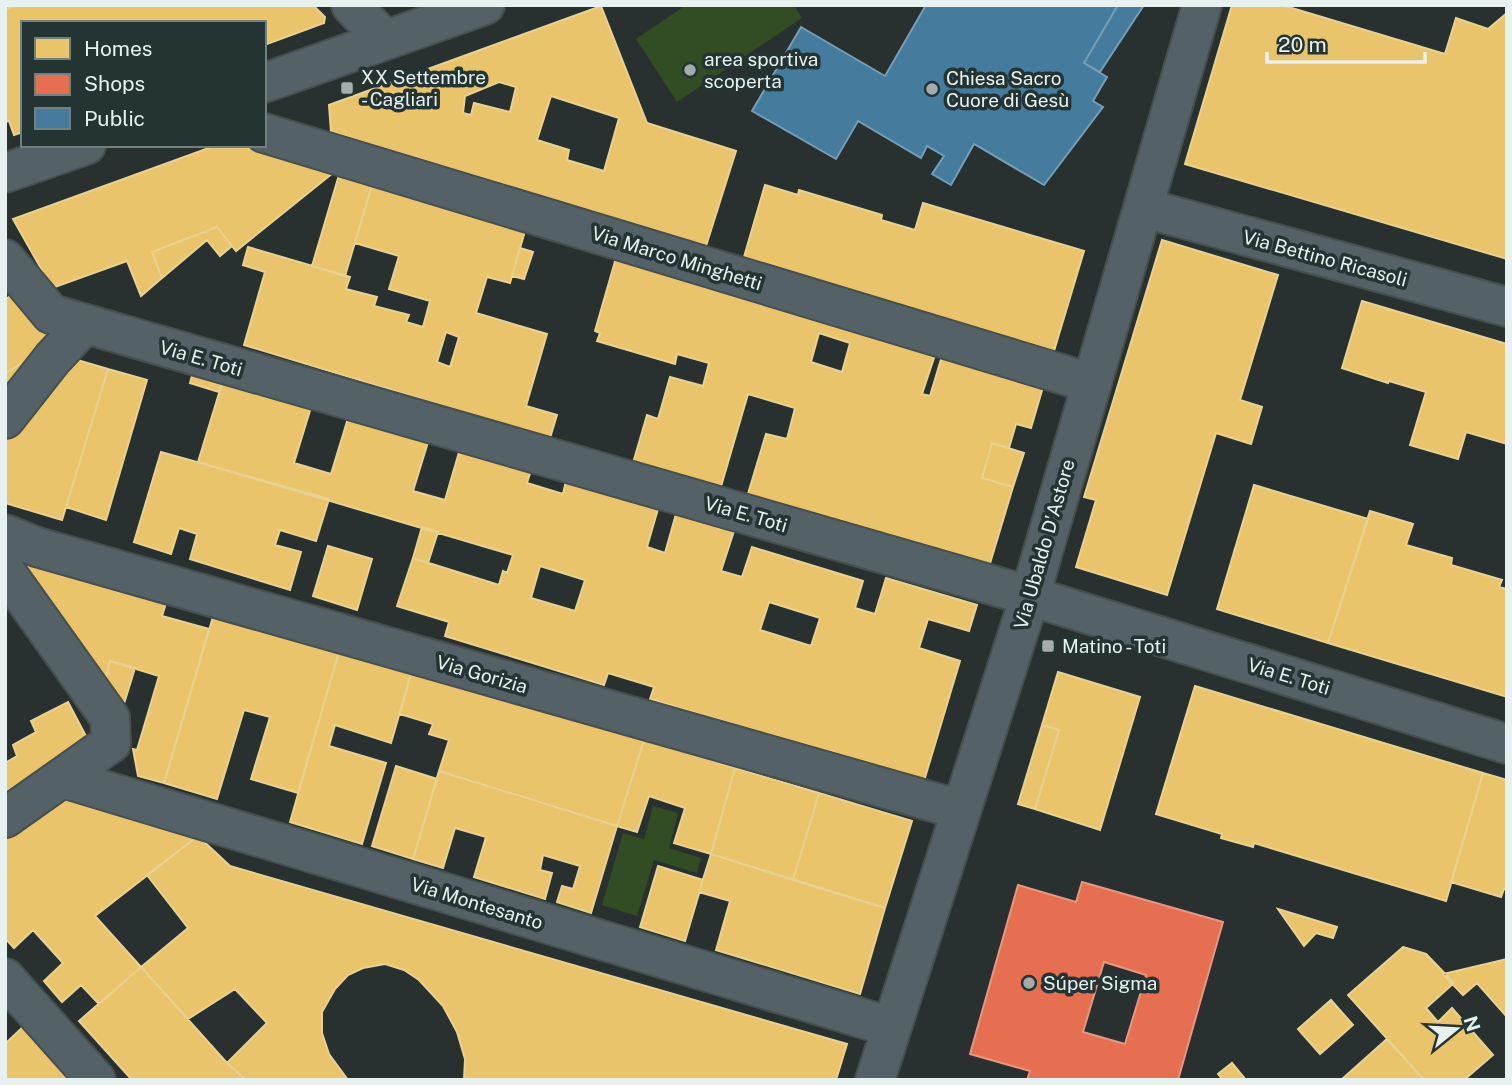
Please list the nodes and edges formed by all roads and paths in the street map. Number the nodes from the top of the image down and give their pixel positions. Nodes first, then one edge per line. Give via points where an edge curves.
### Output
1 (351, 5) edge
2 (485, 5) edge
3 (1202, 5) edge
4 (385, 40) junction
5 (266, 82) edge
6 (266, 134) edge
7 (80, 147) edge
8 (5, 173) edge
9 (1144, 208) junction
10 (5, 259) edge
11 (1507, 307) edge
12 (85, 324) junction
13 (1091, 383) junction
14 (5, 419) edge
15 (5, 534) edge
16 (5, 570) edge
17 (1030, 596) junction
18 (1507, 744) edge
19 (63, 778) junction
20 (961, 810) junction
21 (5, 818) edge
22 (5, 978) edge
23 (891, 1027) junction
24 (96, 1080) edge
25 (875, 1080) edge

1 - 4 street
2 - 4 street
3 - 9 street, Via Ubaldo D'Astore
4 - 5 street
6 - 13 street, Via Marco Minghetti
7 - 8 street
9 - 11 street, Via Bettino Ricasoli
9 - 13 street, Via Ubaldo D'Astore
10 - 12 street, Via E. Toti via 51,314
12 - 14 street
12 - 17 street, Via E. Toti
13 - 17 street, Via Ubaldo D'Astore
15 - 20 street, Via Gorizia via 64,555
16 - 19 street via 110,718 111,743
17 - 18 street, Via E. Toti
17 - 20 street, Via Ubaldo D'Astore
19 - 21 street
19 - 23 street, Via Montesanto
20 - 23 street, Via Ubaldo D'Astore
22 - 24 street
23 - 25 street, Via Ubaldo D'Astore

